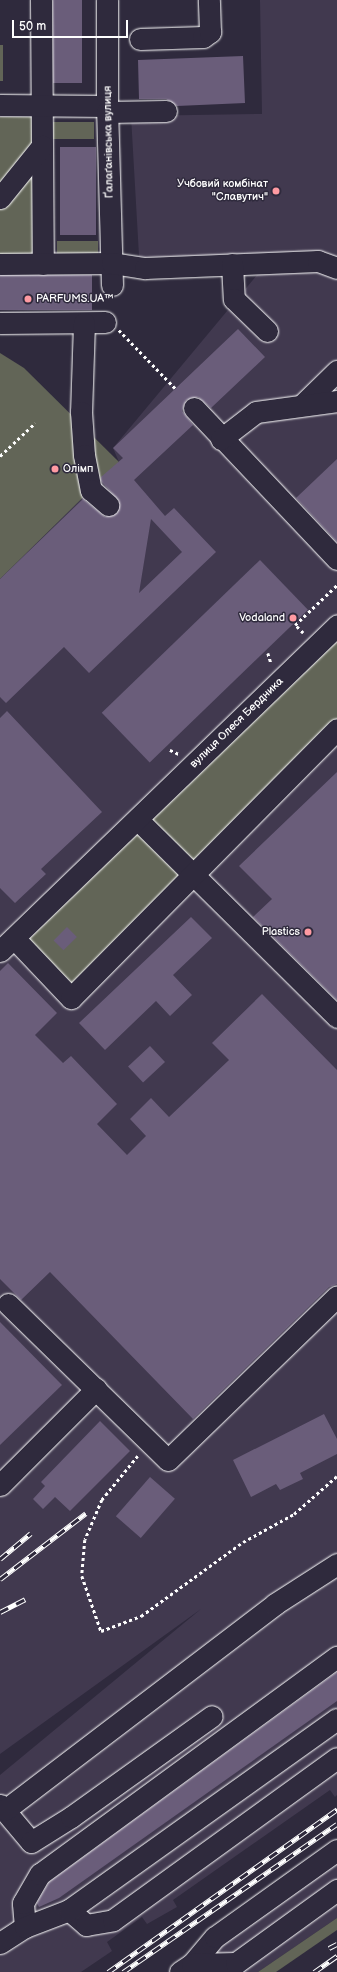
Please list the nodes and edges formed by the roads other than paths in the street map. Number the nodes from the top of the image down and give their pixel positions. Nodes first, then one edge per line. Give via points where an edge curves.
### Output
1 (41, 0) edge
2 (107, 0) edge
3 (209, 0) edge
4 (140, 39) dead end
5 (0, 105) edge
6 (42, 105) junction
7 (107, 109) junction
8 (166, 111) dead end
9 (42, 146) junction
10 (0, 198) edge
11 (112, 263) junction
12 (0, 264) edge
13 (43, 264) junction
14 (232, 264) junction
15 (337, 268) edge
16 (112, 285) dead end
17 (0, 323) edge
18 (84, 323) junction
19 (111, 325) road end
20 (266, 331) dead end
21 (337, 371) edge
22 (337, 401) edge
23 (302, 405) junction
24 (194, 408) dead end
25 (221, 439) junction
26 (108, 505) dead end
27 (337, 559) edge
28 (337, 625) edge
29 (337, 729) edge
30 (138, 820) junction
31 (194, 874) junction
32 (7, 945) edge
33 (337, 1017) edge
34 (337, 1296) edge
35 (4, 1300) edge
36 (96, 1389) junction
37 (0, 1485) edge
38 (337, 1564) edge
39 (337, 1657) edge
40 (212, 1716) dead end
41 (337, 1719) edge
42 (337, 1758) edge
43 (2, 1807) edge
44 (337, 1850) edge
45 (337, 1890) edge
46 (69, 1910) junction
47 (25, 1927) junction
48 (0, 1943) edge
49 (186, 1968) edge

1 - 6 street
2 - 7 street, Ґалаґанівська вулиця
3 - 4 street via 210,32 203,37
5 - 6 street
6 - 7 street
6 - 9 street
7 - 8 street
7 - 11 street, Ґалаґанівська вулиця
9 - 10 street
9 - 13 street
11 - 13 street
11 - 14 street via 145,268
11 - 16 street, Ґалаґанівська вулиця
12 - 13 street
14 - 15 street via 318,261
14 - 20 street via 234,299
17 - 18 street
18 - 19 street
18 - 26 street via 81,412 84,455 91,490
21 - 23 street
22 - 23 street
23 - 25 street via 256,412
24 - 25 street
25 - 27 street
28 - 30 street, вулиця Олеся Бердника
29 - 31 street, вулиця Олеся Бердника
30 - 31 street
30 - 32 street, вулиця Олеся Бердника
31 - 32 street, вулиця Олеся Бердника via 71,998
31 - 33 street
34 - 36 street via 168,1460
35 - 36 street
36 - 37 street
38 - 43 street via 275,1604
39 - 47 street via 40,1874 23,1903
40 - 43 street via 71,1818 31,1842
41 - 46 street
42 - 46 street via 113,1920 86,1925
44 - 49 street via 216,1937
45 - 49 street via 236,1963
46 - 47 street
47 - 48 street

